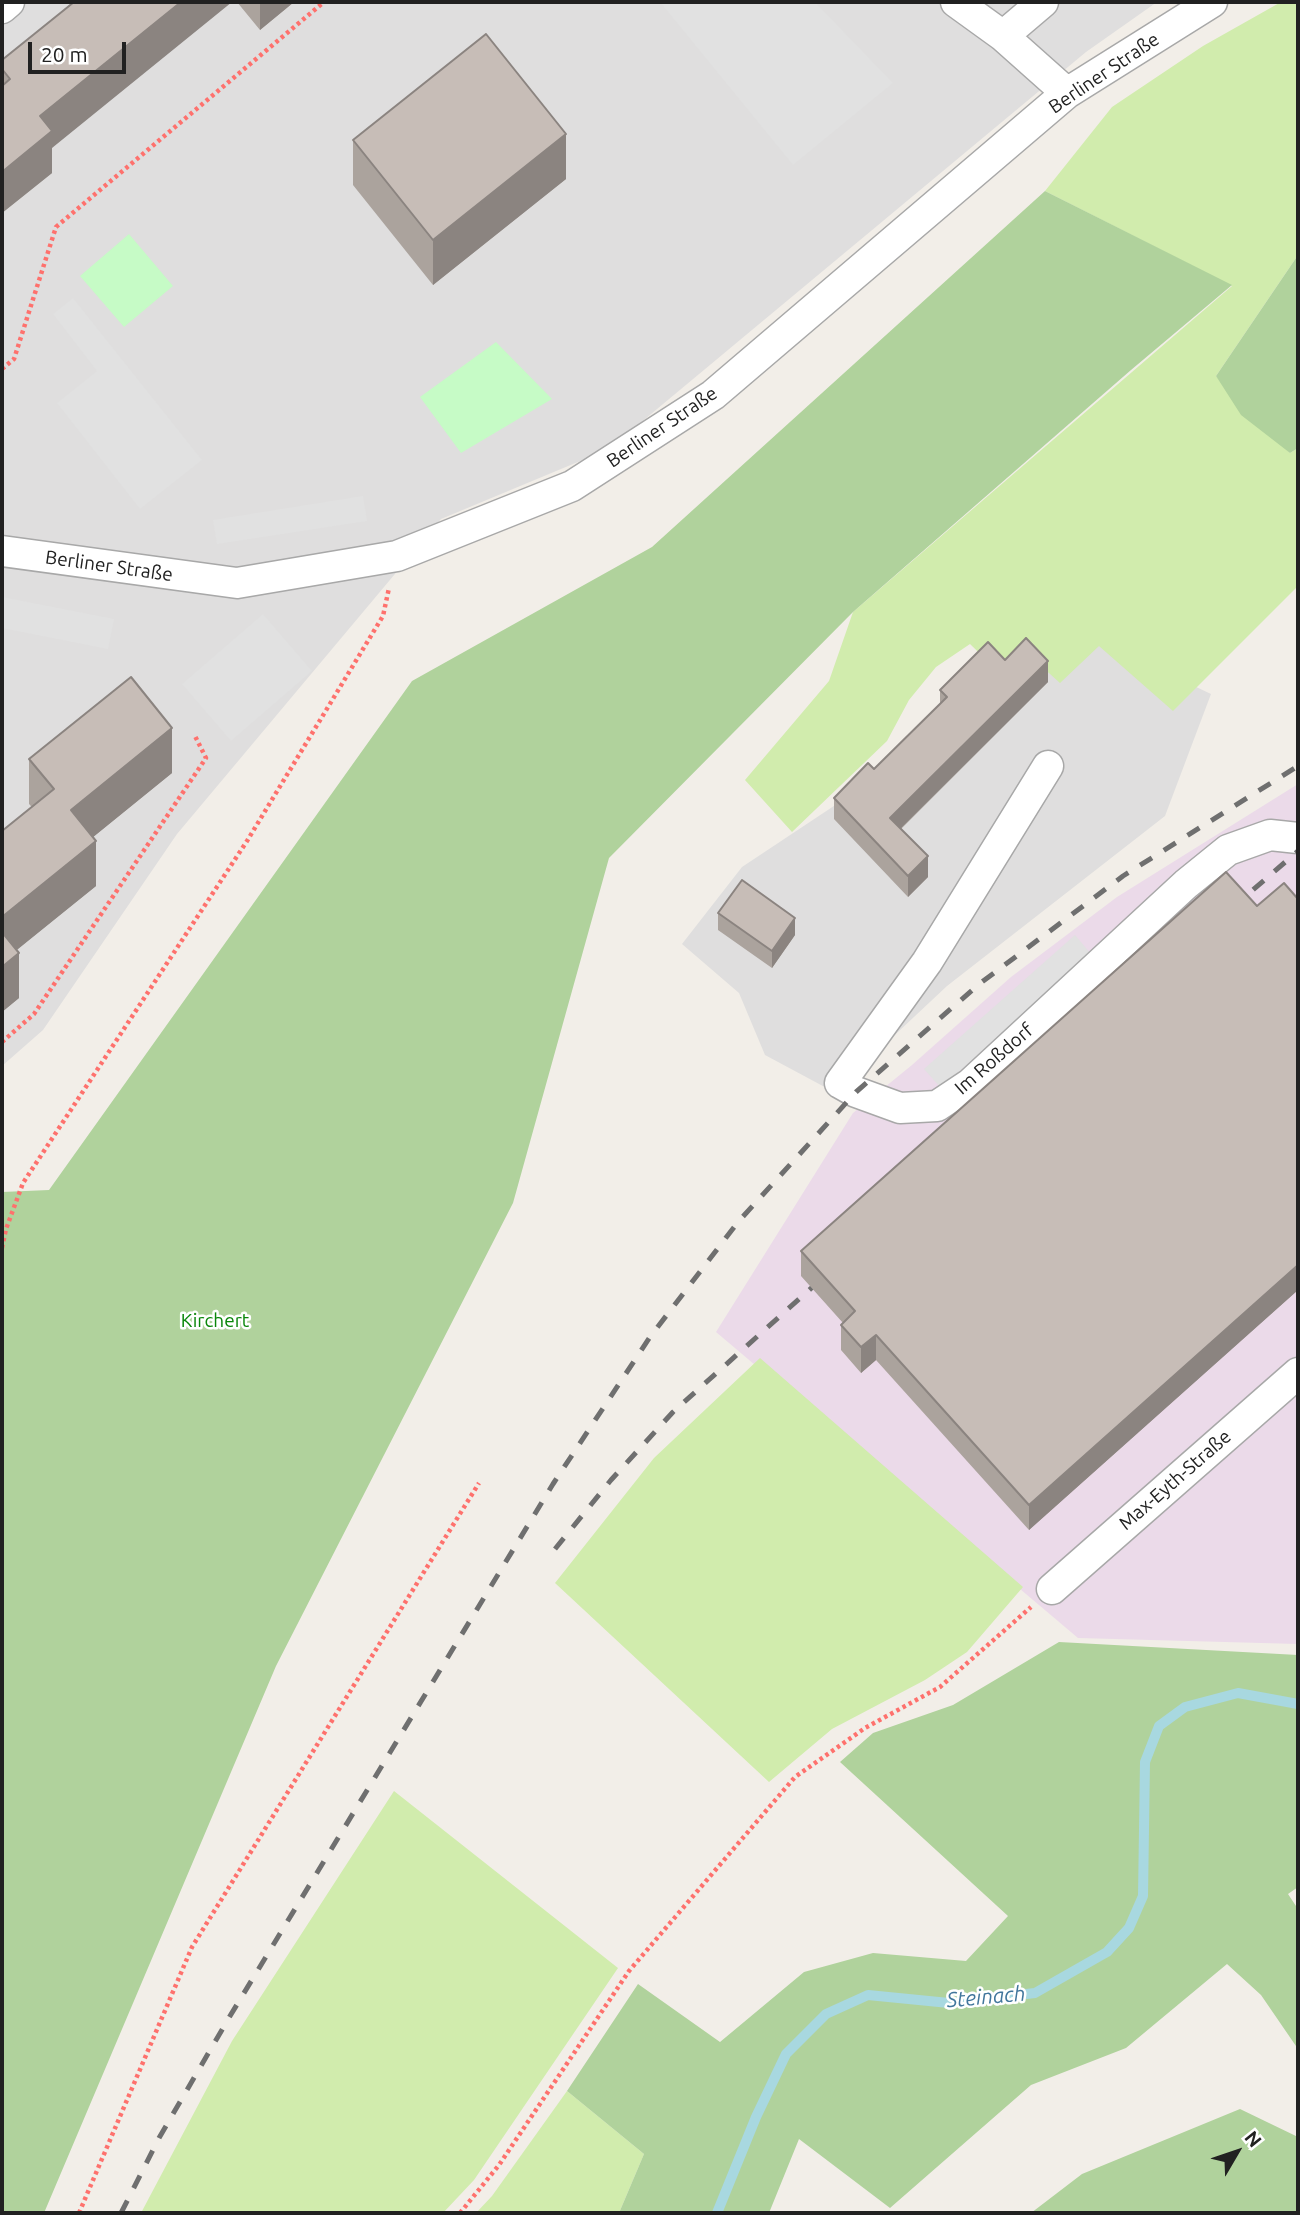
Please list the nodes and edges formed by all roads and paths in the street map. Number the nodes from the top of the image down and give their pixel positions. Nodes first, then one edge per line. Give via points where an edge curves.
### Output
1 (9, 2) edge
2 (324, 2) edge
3 (956, 2) edge
4 (1043, 2) edge
5 (1212, 2) edge
6 (2, 8) edge
7 (1003, 36) junction
8 (1067, 93) junction
9 (2, 369) edge
10 (2, 551) edge
11 (397, 556) junction
12 (195, 736) dead end
13 (1048, 766) dead end
14 (1298, 838) edge
15 (2, 1042) edge
16 (2, 1248) edge
17 (1298, 1373) edge
18 (479, 1483) dead end
19 (1052, 1589) joint
20 (79, 2213) edge
21 (460, 2213) edge

1 - 6 street
2 - 9 path via 56,227 14,359
3 - 7 street
4 - 7 street
5 - 8 street, Berliner Straße
7 - 8 street
8 - 11 street, Berliner Straße via 713,395 572,486
10 - 11 street, Berliner Straße via 237,583
11 - 16 path via 383,616 247,841 23,1183
12 - 15 path via 206,758 34,1014
13 - 14 street, Im Roßdorf via 927,962 841,1083 900,1108 937,1107 970,1084 1228,850 1270,835
17 - 19 street, Max-Eyth-Straße
18 - 20 path via 192,1947
19 - 21 path via 940,1687 865,1728 795,1776 629,1971 499,2165

